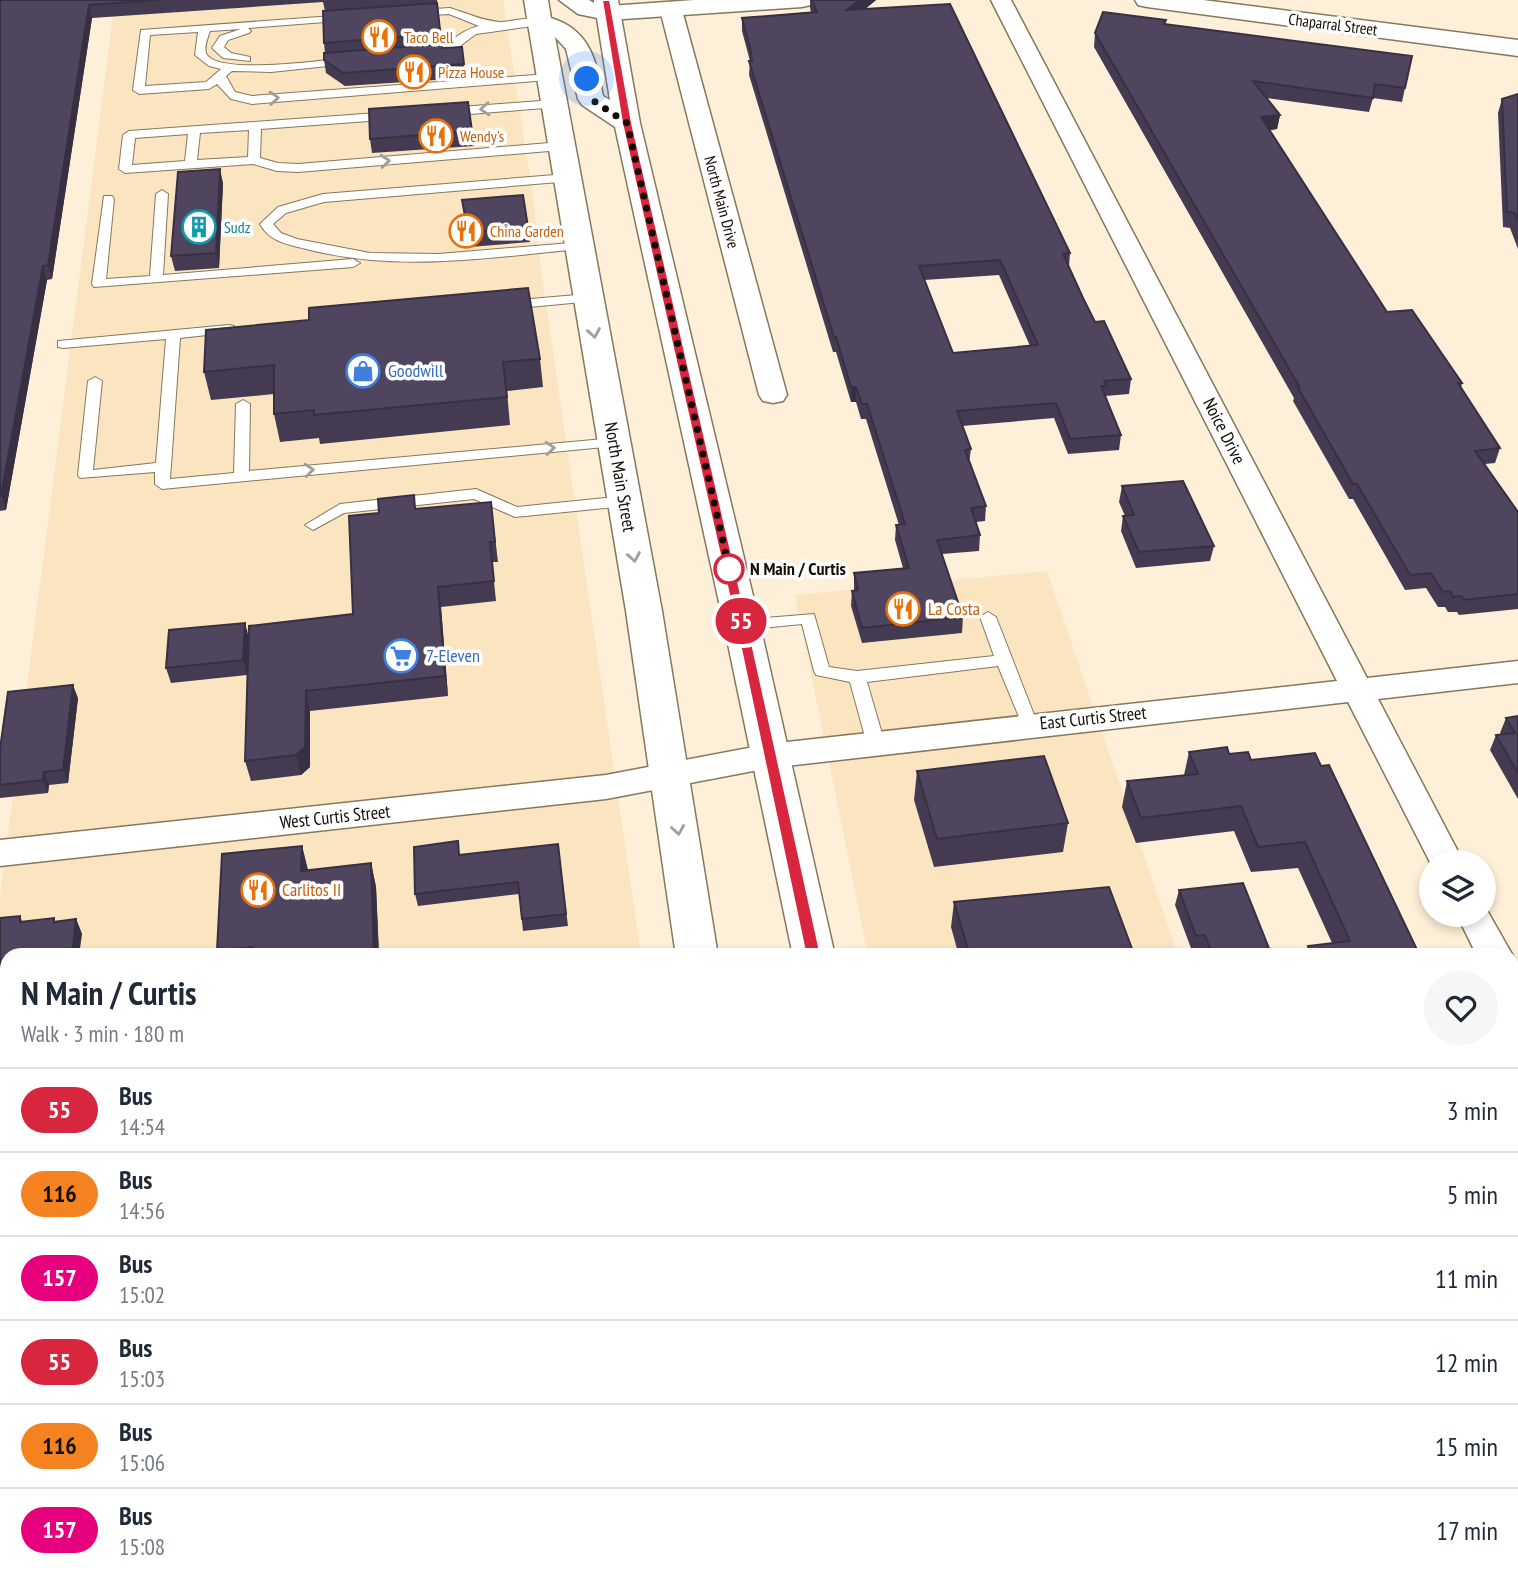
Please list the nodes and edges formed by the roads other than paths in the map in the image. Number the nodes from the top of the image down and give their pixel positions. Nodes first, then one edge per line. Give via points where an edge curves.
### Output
1 (571, 0) edge
2 (802, 0) edge
3 (1000, 0) edge
4 (1147, 0) edge
5 (608, 7) edge
6 (671, 9) junction
7 (538, 11) edge
8 (406, 13) edge
9 (365, 16) edge
10 (324, 19) junction
11 (500, 25) junction
12 (205, 28) junction
13 (461, 38) junction
14 (424, 46) edge
15 (1518, 48) edge
16 (413, 56) edge
17 (225, 72) junction
18 (551, 90) junction
19 (430, 113) edge
20 (403, 115) edge
21 (627, 123) junction
22 (255, 126) junction
23 (194, 130) junction
24 (561, 146) junction
25 (254, 160) junction
26 (191, 164) junction
27 (567, 178) junction
28 (162, 194) dead end
29 (108, 199) dead end
30 (578, 245) junction
31 (395, 260) junction
32 (156, 279) junction
33 (588, 298) junction
34 (498, 306) edge
35 (241, 328) edge
36 (173, 334) junction
37 (63, 344) dead end
38 (95, 381) dead end
39 (773, 396) dead end
40 (243, 404) edge
41 (615, 442) junction
42 (163, 467) junction
43 (241, 476) junction
44 (625, 501) junction
45 (313, 525) dead end
46 (988, 617) dead end
47 (742, 625) junction
48 (1004, 660) junction
49 (1518, 672) edge
50 (857, 677) junction
51 (1358, 689) junction
52 (1030, 725) junction
53 (876, 744) junction
54 (769, 756) junction
55 (669, 776) junction
56 (1440, 850) edge
57 (0, 853) edge
58 (1481, 927) edge
59 (696, 948) edge
60 (812, 948) edge
61 (1491, 948) edge

1 - 5 main road via 587,9
2 - 6 main road
3 - 51 street, Noice Drive
4 - 15 main road, Chaparral Street
5 - 6 main road
5 - 21 main road
6 - 39 street, North Main Drive
7 - 11 lane
7 - 18 main road, North Main Street
7 - 21 main road via 578,43 591,99
8 - 11 lane via 450,11
9 - 10 lane
10 - 12 lane
10 - 17 lane via 309,26 238,32 224,38 218,48 227,56 242,59 358,56
11 - 13 lane via 476,29
12 - 17 lane via 201,55
12 - 17 lane via 145,32 139,90 209,85
13 - 14 lane
13 - 16 lane via 444,53
17 -> 18 lane via 223,88 229,95 252,100
18 -> 19 lane
18 - 24 main road, North Main Street
20 - 22 lane
21 - 47 main road
22 - 23 lane
22 - 25 lane
23 - 26 lane
23 - 26 lane via 129,135 125,169
25 -> 24 lane via 298,168
24 - 27 main road, North Main Street
25 - 26 lane
27 - 30 main road, North Main Street
27 - 31 lane via 323,198 282,210 267,224 276,235 308,246
28 - 32 lane
29 - 32 lane via 99,284
30 - 31 lane
30 - 33 main road, North Main Street
31 - 32 lane
33 - 34 lane
33 -> 41 main road, North Main Street
35 - 36 lane
36 - 37 lane
36 - 42 lane
38 - 42 lane via 85,475
40 - 43 lane
43 -> 41 lane
41 - 44 main road, North Main Street
42 - 43 lane via 162,484
44 - 45 lane via 515,512 476,494 340,509
44 -> 55 main road, North Main Street
46 - 48 lane
47 - 50 lane via 808,618 822,671
47 - 54 main road
48 - 50 lane
48 - 52 lane
49 - 51 street, East Curtis Street
50 - 53 lane
51 - 52 street, East Curtis Street
51 - 56 street, Noice Drive
52 - 53 street, East Curtis Street
53 - 54 street, East Curtis Street
54 - 55 street, East Curtis Street
54 - 60 main road
55 - 57 street, West Curtis Street via 593,789
55 -> 59 main road, North Main Street
58 - 61 street

